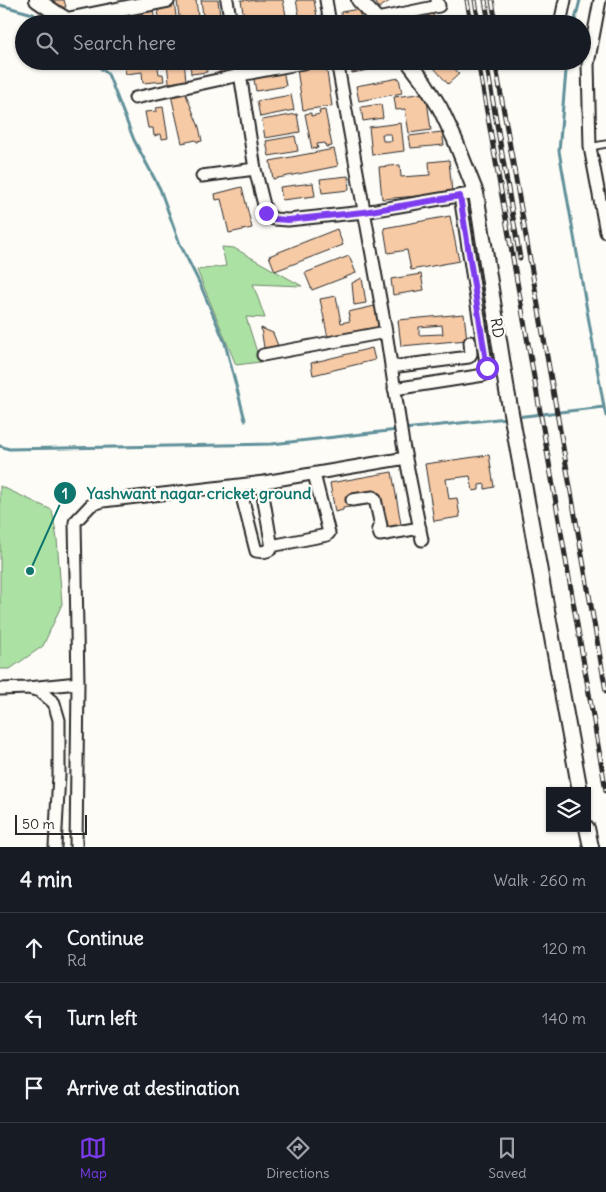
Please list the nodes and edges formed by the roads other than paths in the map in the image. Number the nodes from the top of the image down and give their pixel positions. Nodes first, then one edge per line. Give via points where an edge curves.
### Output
1 (37, 0) edge
2 (167, 0) edge
3 (227, 0) edge
4 (326, 0) edge
5 (359, 0) edge
6 (437, 0) edge
7 (566, 0) edge
8 (600, 0) edge
9 (58, 15) edge
10 (92, 15) edge
11 (230, 15) edge
12 (328, 15) edge
13 (373, 15) edge
14 (405, 15) edge
15 (562, 15) edge
16 (591, 48) edge
17 (239, 70) edge
18 (266, 70) edge
19 (339, 70) edge
20 (415, 70) edge
21 (588, 70) edge
22 (240, 75) junction
23 (135, 98) dead end
24 (606, 144) edge
25 (590, 147) junction
26 (255, 169) junction
27 (202, 176) dead end
28 (476, 193) junction
29 (460, 196) junction
30 (364, 212) junction
31 (606, 232) edge
32 (386, 332) junction
33 (470, 342) dead end
34 (263, 355) dead end
35 (391, 367) junction
36 (394, 390) junction
37 (406, 458) junction
38 (314, 474) junction
39 (260, 483) junction
40 (239, 485) junction
41 (352, 500) dead end
42 (317, 515) dead end
43 (420, 528) junction
44 (322, 536) junction
45 (422, 540) dead end
46 (271, 546) junction
47 (78, 683) junction
48 (28, 688) junction
49 (0, 689) edge
50 (579, 787) edge
51 (588, 832) edge
52 (55, 847) edge
53 (76, 847) edge
54 (591, 847) edge

1 - 9 street
2 - 10 street
3 - 11 street
4 - 12 street
5 - 13 street
6 - 14 street via 439,6
7 - 15 street
8 - 16 street
17 - 22 street
18 - 22 street
19 - 30 street
20 - 28 street via 440,108
21 - 25 street
22 - 23 street
22 - 26 street
24 - 25 lane
25 - 31 street
26 - 27 street
26 - 30 street via 266,213 274,219
28 - 29 street
28 - 50 street via 515,438
29 - 30 street
29 - 36 street, RD via 487,368 484,375
30 - 32 street
32 - 34 street
32 - 35 street
33 - 35 street via 469,358
35 - 36 street
36 - 37 street
37 - 38 street
37 - 43 street
38 - 39 street
38 - 44 street via 329,533
39 - 40 street
39 - 46 street
40 - 46 street via 256,551 271,550
40 - 47 street via 91,504 76,522
41 - 43 street via 375,499 380,535
42 - 44 street
43 - 45 street
44 - 46 street
47 - 48 street
47 - 53 street
48 - 49 street
48 - 52 street via 40,691 54,703 59,720
51 - 54 street

